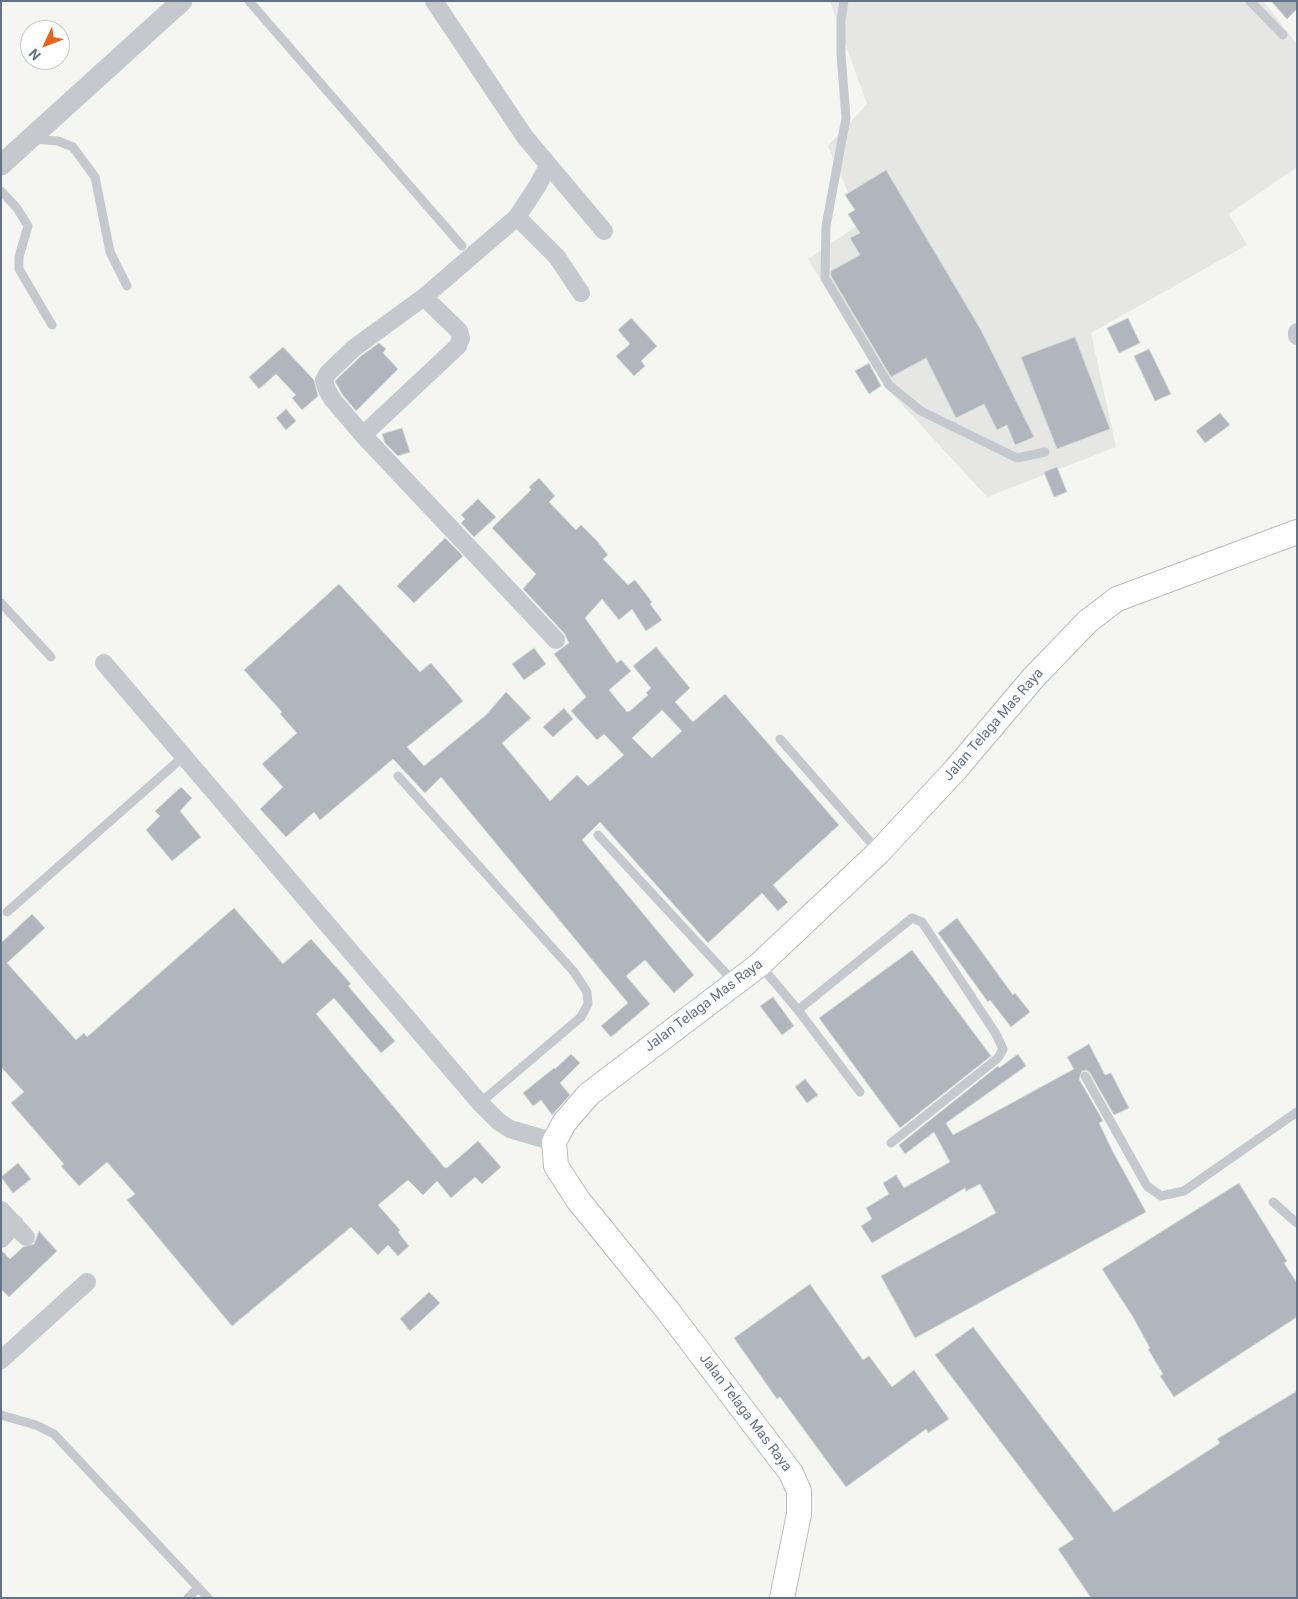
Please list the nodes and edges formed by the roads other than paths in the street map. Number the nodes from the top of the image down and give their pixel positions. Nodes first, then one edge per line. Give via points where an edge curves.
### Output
1 (182, 1) edge
2 (249, 1) edge
3 (434, 1) edge
4 (844, 1) edge
5 (1250, 1) edge
6 (1283, 35) dead end
7 (29, 139) junction
8 (1, 165) edge
9 (548, 166) junction
10 (1, 191) edge
11 (517, 217) junction
12 (604, 231) dead end
13 (462, 246) dead end
14 (127, 286) dead end
15 (581, 293) dead end
16 (424, 297) junction
17 (52, 325) dead end
18 (1297, 332) edge
19 (1297, 336) edge
20 (363, 435) junction
21 (1045, 452) dead end
22 (1297, 532) edge
23 (1, 604) edge
24 (556, 640) dead end
25 (52, 657) dead end
26 (104, 663) dead end
27 (780, 739) dead end
28 (184, 756) junction
29 (398, 776) dead end
30 (598, 835) dead end
31 (879, 852) junction
32 (8, 912) dead end
33 (759, 965) junction
34 (736, 984) junction
35 (798, 1010) junction
36 (1085, 1076) dead end
37 (860, 1092) dead end
38 (480, 1103) junction
39 (1297, 1112) edge
40 (554, 1142) junction
41 (890, 1143) dead end
42 (1273, 1202) dead end
43 (1, 1210) edge
44 (1297, 1223) edge
45 (1, 1239) edge
46 (87, 1282) dead end
47 (1, 1360) edge
48 (1, 1415) edge
49 (198, 1588) junction
50 (188, 1598) edge
51 (208, 1598) edge
52 (782, 1598) edge

1 - 7 street
2 - 13 lane
3 - 9 street
4 - 21 lane via 840,20 846,118 826,226 825,278 888,384 921,411 1017,458
5 - 6 lane
7 - 8 street
7 - 14 lane via 58,141 73,147 95,177 110,252
9 - 11 street
9 - 12 street
10 - 17 lane via 28,226 18,257 19,269
11 - 15 street via 557,257
11 - 16 street
16 - 20 street via 459,331 458,346
16 - 20 street via 354,348 324,380 333,400
18 - 19 street
20 - 24 street
22 - 31 main road, Jalan Telaga Mas Raya via 1117,599 1088,621
23 - 25 lane
26 - 28 street
27 - 31 lane
28 - 32 lane
28 - 38 street
29 - 38 lane via 574,972 587,992 588,1004 581,1017
30 - 34 lane
31 - 33 main road, Jalan Telaga Mas Raya
33 - 34 main road, Jalan Telaga Mas Raya
33 - 35 lane
34 - 40 main road, Jalan Telaga Mas Raya via 589,1094 564,1123
35 - 37 lane
35 - 41 lane via 912,918 922,922 1003,1049 998,1058
36 - 39 lane via 1147,1186 1161,1196 1184,1191
38 - 40 street via 510,1129
40 - 52 main road, Jalan Telaga Mas Raya via 556,1166 578,1200 791,1472 799,1491 799,1514
42 - 44 lane
43 - 45 street via 21,1231
46 - 47 street
48 - 49 lane via 54,1434
49 - 50 lane
49 - 51 lane

